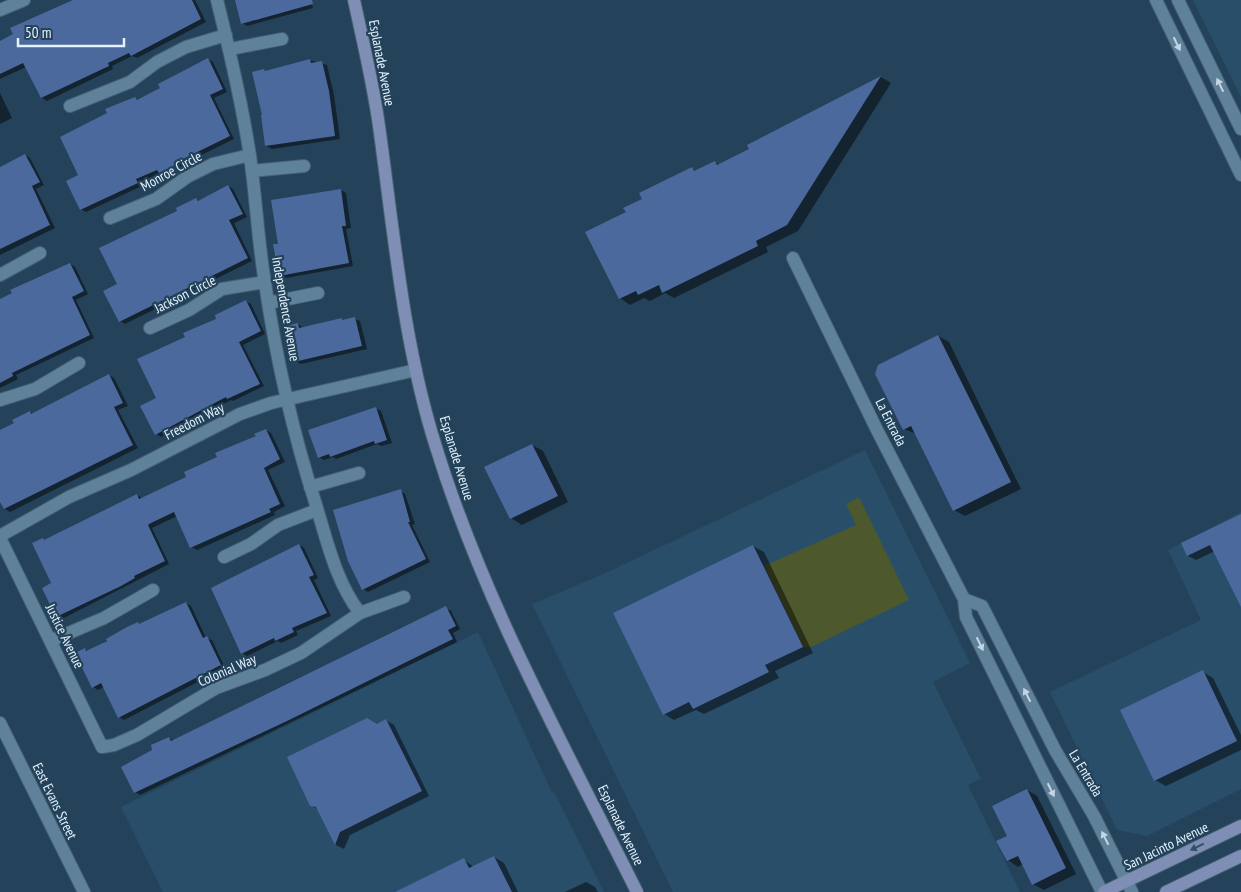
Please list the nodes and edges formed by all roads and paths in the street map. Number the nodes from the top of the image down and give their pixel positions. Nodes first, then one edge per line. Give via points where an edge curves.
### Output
1 (24, 0) edge
2 (217, 0) edge
3 (354, 0) edge
4 (1156, 0) edge
5 (1178, 0) edge
6 (0, 10) edge
7 (226, 35) junction
8 (282, 39) dead end
9 (230, 49) junction
10 (70, 106) dead end
11 (1241, 129) edge
12 (250, 155) junction
13 (304, 166) dead end
14 (252, 171) junction
15 (1241, 175) edge
16 (110, 218) dead end
17 (40, 253) dead end
18 (793, 258) dead end
19 (0, 275) edge
20 (265, 282) junction
21 (318, 294) dead end
22 (268, 303) junction
23 (150, 328) dead end
24 (79, 363) dead end
25 (416, 370) junction
26 (287, 399) junction
27 (0, 400) edge
28 (359, 473) dead end
29 (310, 487) junction
30 (317, 510) junction
31 (0, 537) edge
32 (224, 557) dead end
33 (153, 590) dead end
34 (404, 597) dead end
35 (964, 599) junction
36 (360, 613) junction
37 (50, 641) junction
38 (1, 727) edge
39 (102, 747) joint
40 (1241, 826) edge
41 (1241, 856) edge
42 (1130, 887) edge
43 (84, 892) edge
44 (637, 892) edge
45 (1103, 892) edge
46 (1166, 892) edge

1 - 6 street
2 - 7 street, Independence Avenue
3 - 25 main road, Esplanade Avenue via 378,124 401,297
4 -> 15 street
11 -> 5 street
7 - 9 street, Independence Avenue
7 - 10 street via 186,47 157,62 130,82
8 - 9 street
9 - 12 street, Independence Avenue
12 - 14 street, Independence Avenue
12 - 16 street, Monroe Circle via 213,164 156,199
13 - 14 street
14 - 20 street, Independence Avenue
17 - 19 street
18 - 35 street, La Entrada
20 - 22 street, Independence Avenue
20 - 23 street, Jackson Circle via 222,290
21 - 22 street
22 - 26 street, Independence Avenue
24 - 27 street via 35,389
25 - 26 street, Freedom Way
25 - 44 main road, Esplanade Avenue via 435,446 458,515 498,610
26 - 29 street, Independence Avenue
26 - 31 street, Freedom Way via 240,414 131,470 69,497
28 - 29 street
29 - 30 street, Independence Avenue
30 - 32 street via 278,525 251,544
30 - 36 street, Independence Avenue via 343,586
31 - 37 street, Justice Avenue
33 - 37 street via 104,618
34 - 36 street, Colonial Way
42 -> 35 street, La Entrada via 1094,816 1055,750 982,606
35 -> 45 street, La Entrada via 966,616
36 - 39 street, Colonial Way via 302,653 216,688 137,735
37 - 39 street, Justice Avenue
38 - 43 street, East Evans Street
40 -> 42 main road, San Jacinto Avenue
41 - 46 main road
42 - 45 main road, San Jacinto Avenue

